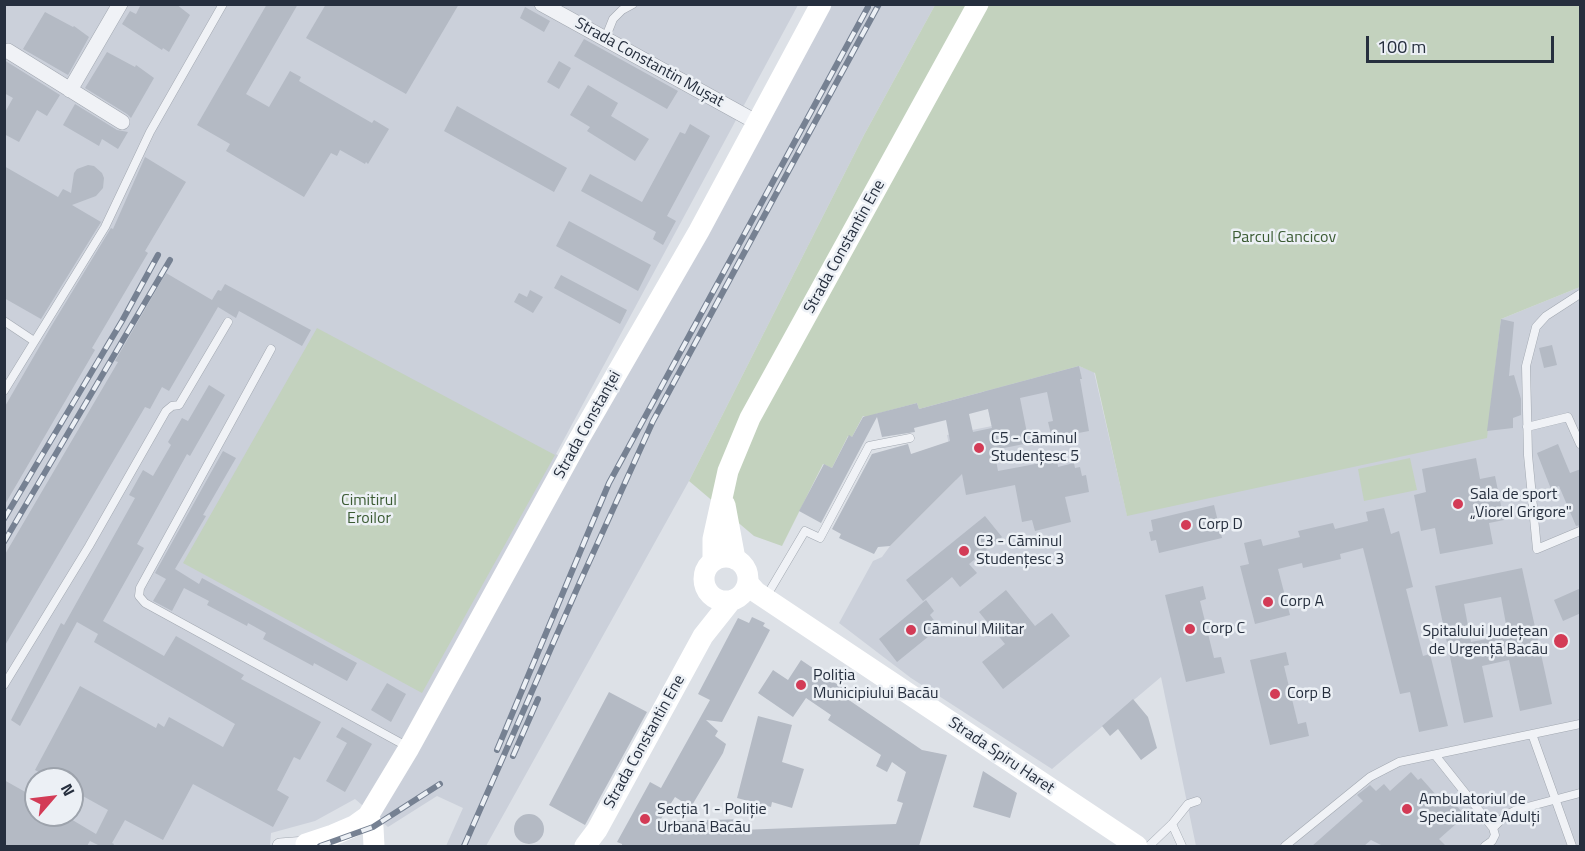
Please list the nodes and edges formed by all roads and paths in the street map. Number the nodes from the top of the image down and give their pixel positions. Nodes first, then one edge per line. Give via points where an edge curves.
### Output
1 (120, 4) edge
2 (223, 4) edge
3 (542, 4) edge
4 (633, 4) edge
5 (821, 4) edge
6 (978, 4) edge
7 (621, 7) edge
8 (605, 39) junction
9 (8, 51) dead end
10 (70, 90) junction
11 (756, 122) junction
12 (122, 123) dead end
13 (1581, 294) edge
14 (4, 321) edge
15 (228, 322) dead end
16 (34, 341) junction
17 (272, 349) dead end
18 (4, 391) edge
19 (1527, 427) junction
20 (910, 438) dead end
21 (1581, 444) edge
22 (724, 495) junction
23 (1581, 531) edge
24 (735, 559) junction
25 (713, 561) junction
26 (748, 583) junction
27 (706, 591) junction
28 (765, 598) junction
29 (730, 602) junction
30 (703, 636) junction
31 (4, 685) edge
32 (1581, 724) edge
33 (1532, 734) junction
34 (410, 748) junction
35 (1436, 755) junction
36 (1581, 793) edge
37 (1555, 800) junction
38 (1197, 801) dead end
39 (368, 816) junction
40 (1172, 824) junction
41 (1493, 828) junction
42 (306, 845) edge
43 (280, 846) edge
44 (374, 846) edge
45 (585, 846) edge
46 (1137, 846) edge
47 (1149, 846) edge
48 (1182, 846) edge
49 (1285, 846) edge
50 (1485, 846) edge
51 (1572, 846) edge

1 - 10 street
2 - 16 lane via 150,132 105,227
3 - 8 street, Strada Constantin Mușat
4 - 7 lane
5 - 11 street, Strada Constanței
6 - 22 street, Strada Constantin Ene via 750,418 728,471
7 - 8 lane
8 - 11 street, Strada Constantin Mușat
9 - 10 street
10 - 12 street
11 - 34 street, Strada Constanței
13 - 19 lane via 1536,327 1526,366
14 - 16 lane
15 - 31 lane via 179,405 166,411
16 - 18 lane
17 - 34 lane via 139,596 145,603
19 - 21 lane via 1568,417
19 - 23 lane via 1537,549
20 - 28 lane via 869,446 820,538 805,531
22 - 24 street, Strada Constantin Ene
22 - 25 street, Strada Constantin Ene via 713,539
24 - 25 street via 720,557
24 - 26 street via 746,569
25 - 27 street via 704,572
26 - 28 street, Strada Spiru Haret
26 - 29 street via 745,592
27 - 29 street via 712,598
27 - 30 street, Strada Constantin Ene
28 - 46 street, Strada Spiru Haret
29 - 30 street, Strada Constantin Ene
30 - 45 street, Strada Constantin Ene
32 - 33 lane
33 - 35 lane
33 - 37 lane
34 - 39 street, Strada Constanței
35 - 41 lane
35 - 49 lane via 1399,762 1370,777
36 - 37 lane
37 - 41 lane via 1516,810
37 - 51 lane
38 - 40 lane via 1188,804
39 - 42 street via 333,836
39 - 44 street
40 - 47 lane
40 - 48 lane
41 - 50 lane via 1495,835
42 - 43 street

